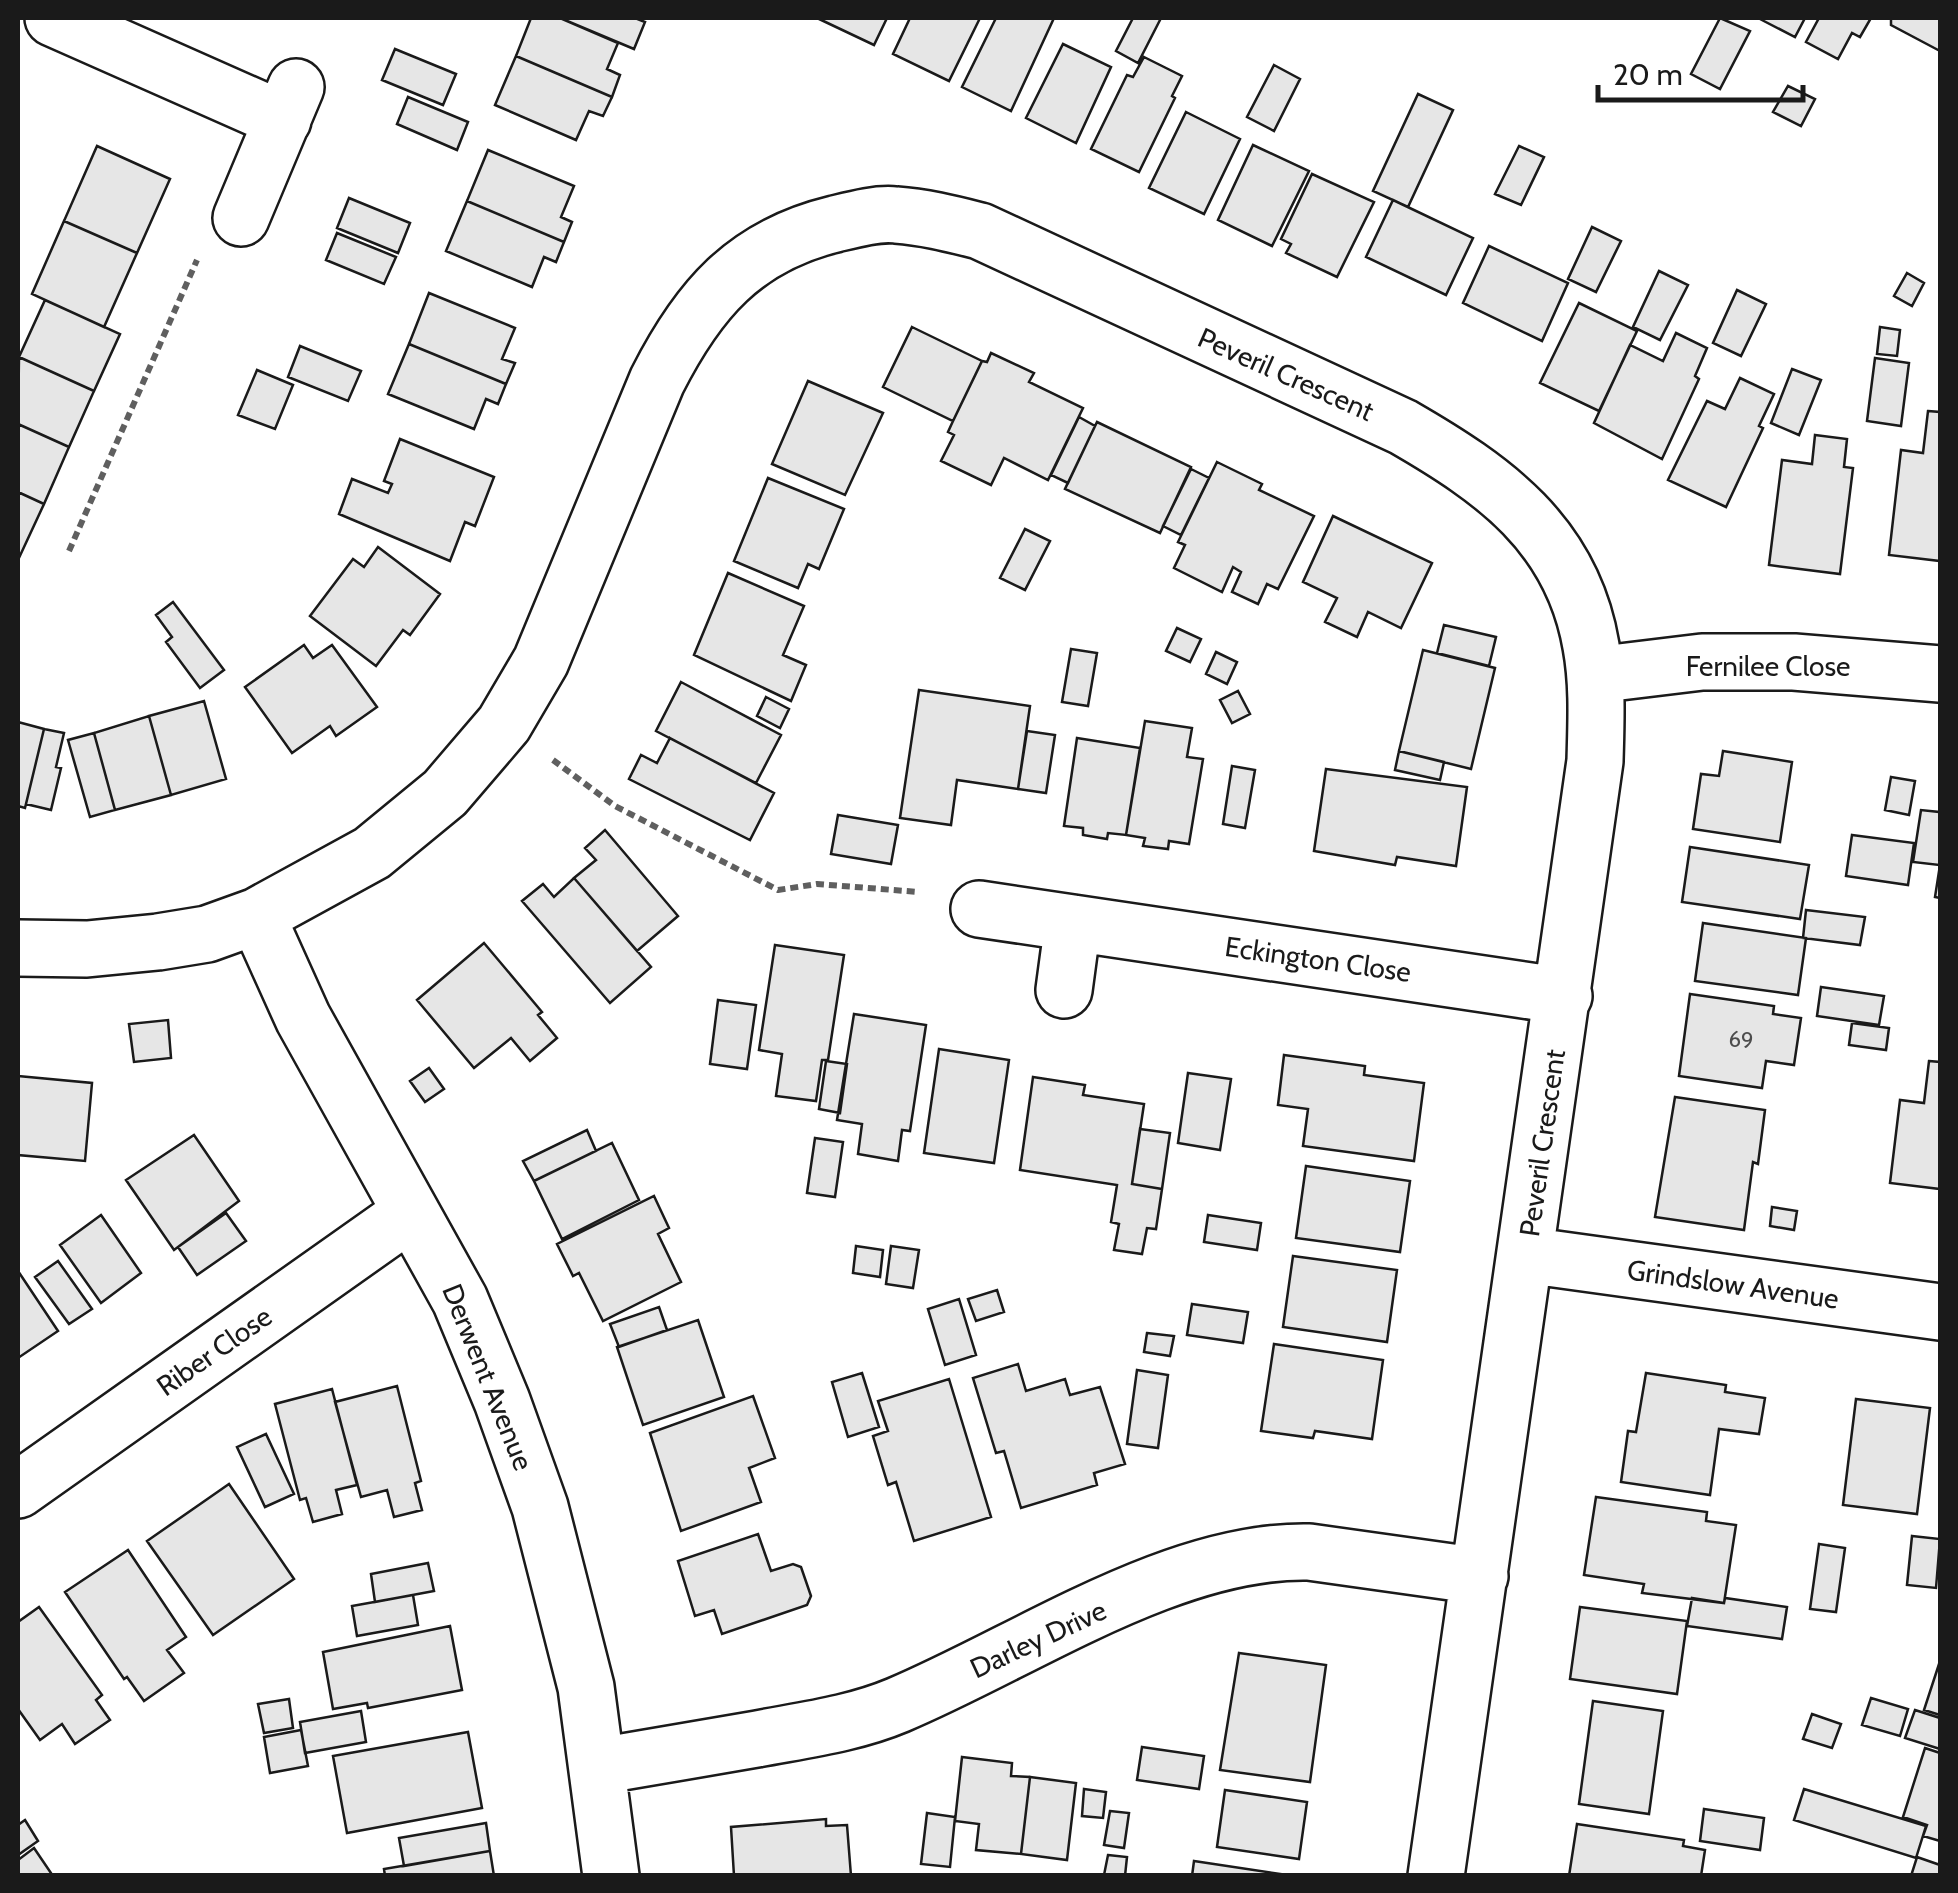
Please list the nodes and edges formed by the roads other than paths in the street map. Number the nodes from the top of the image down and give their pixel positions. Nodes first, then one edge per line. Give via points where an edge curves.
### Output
1 (53, 18) edge
2 (241, 218) road end
3 (1940, 674) edge
4 (1595, 675) junction
5 (979, 909) road end
6 (257, 916) junction
7 (1073, 923) junction
8 (18, 948) edge
9 (1064, 990) dead end
10 (1564, 996) junction
11 (410, 1213) junction
12 (1526, 1255) junction
13 (1940, 1312) edge
14 (18, 1490) edge
15 (1480, 1576) junction
16 (598, 1766) junction
17 (611, 1876) edge
18 (1436, 1876) edge

1 - 2 street via 289,104
3 - 4 street, Fernilee Close via 1702,662
4 - 6 street, Peveril Crescent via 1579,600 1554,550 1514,502 1468,464 980,231 891,214 808,230 729,275 677,341 541,661 504,724 445,793 372,854
4 - 10 street, Peveril Crescent via 1595,761
5 - 7 street, Eckington Close
6 - 8 street, Peveril Crescent via 158,942
6 - 11 street, Derwent Avenue via 303,1018
7 - 9 street
7 - 10 street, Eckington Close
10 - 12 street, Peveril Crescent
11 - 14 street, Riber Close
11 - 16 street, Derwent Avenue via 460,1300 540,1507 586,1688
12 - 13 street, Grindslow Avenue
12 - 15 street, Peveril Crescent
15 - 16 street, Darley Drive via 1309,1552 1220,1563 1174,1577 854,1720
15 - 18 street, Peveril Crescent
16 - 17 street, Derwent Avenue

